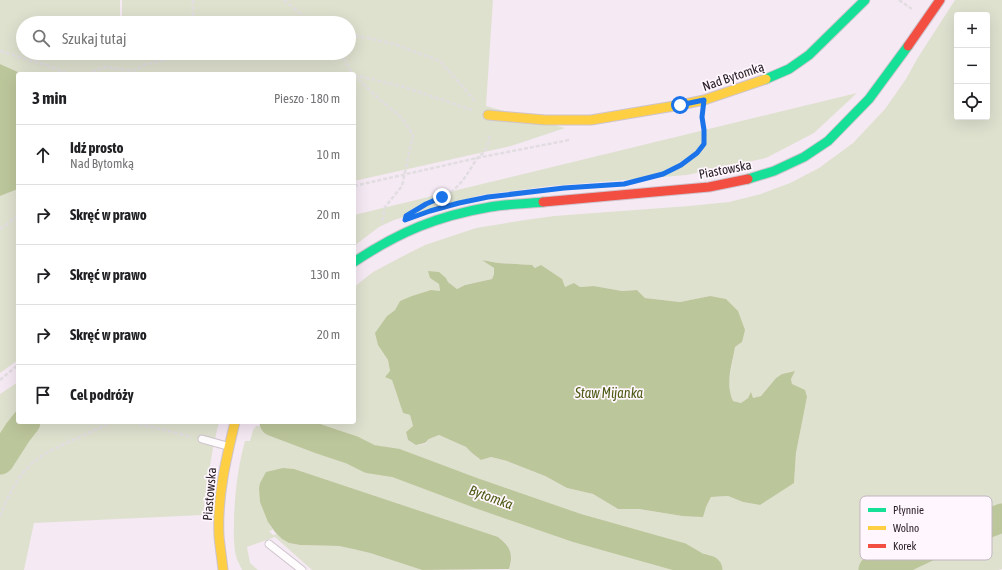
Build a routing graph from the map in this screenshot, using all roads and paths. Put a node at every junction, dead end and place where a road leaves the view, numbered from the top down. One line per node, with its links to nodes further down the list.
1 (193, 0): 7 (path)
2 (284, 0): 8 (path)
3 (865, 0): 20 (street, Nad Bytomką)
4 (899, 0): 6 (path)
5 (940, 0): 31 (street, Piastowska)
6 (918, 12)
7 (193, 16)
8 (303, 16)
9 (356, 36): 21 (path)
10 (0, 51): 11 (path)
11 (16, 56)
12 (30, 60): 15 (path)
13 (164, 60): 16 (path)
14 (344, 60): 17 (path)
15 (64, 72)
16 (91, 72)
17 (351, 72)
18 (356, 75): 21 (path)
19 (356, 77): 24 (path)
20 (704, 100): 21 (street, Nad Bytomką); 25 (path)
21 (488, 115)
22 (484, 152): 23 (path)
23 (477, 158): 24 (path); 27 (path)
24 (405, 174): 26 (path); 29 (path)
25 (663, 174)
26 (356, 186)
27 (437, 199)
28 (16, 217): 30 (path)
29 (382, 225)
30 (0, 229)
31 (356, 261)
32 (16, 367): 33 (path)
33 (0, 380)
34 (107, 424): 39 (path)
35 (141, 424): 37 (path)
36 (235, 424): 38 (street, Piastowska)
37 (202, 440): 38 (lane)
38 (229, 446): 41 (street, Piastowska)
39 (0, 516)
40 (269, 544): 42 (lane)
41 (223, 570)
42 (302, 570)

